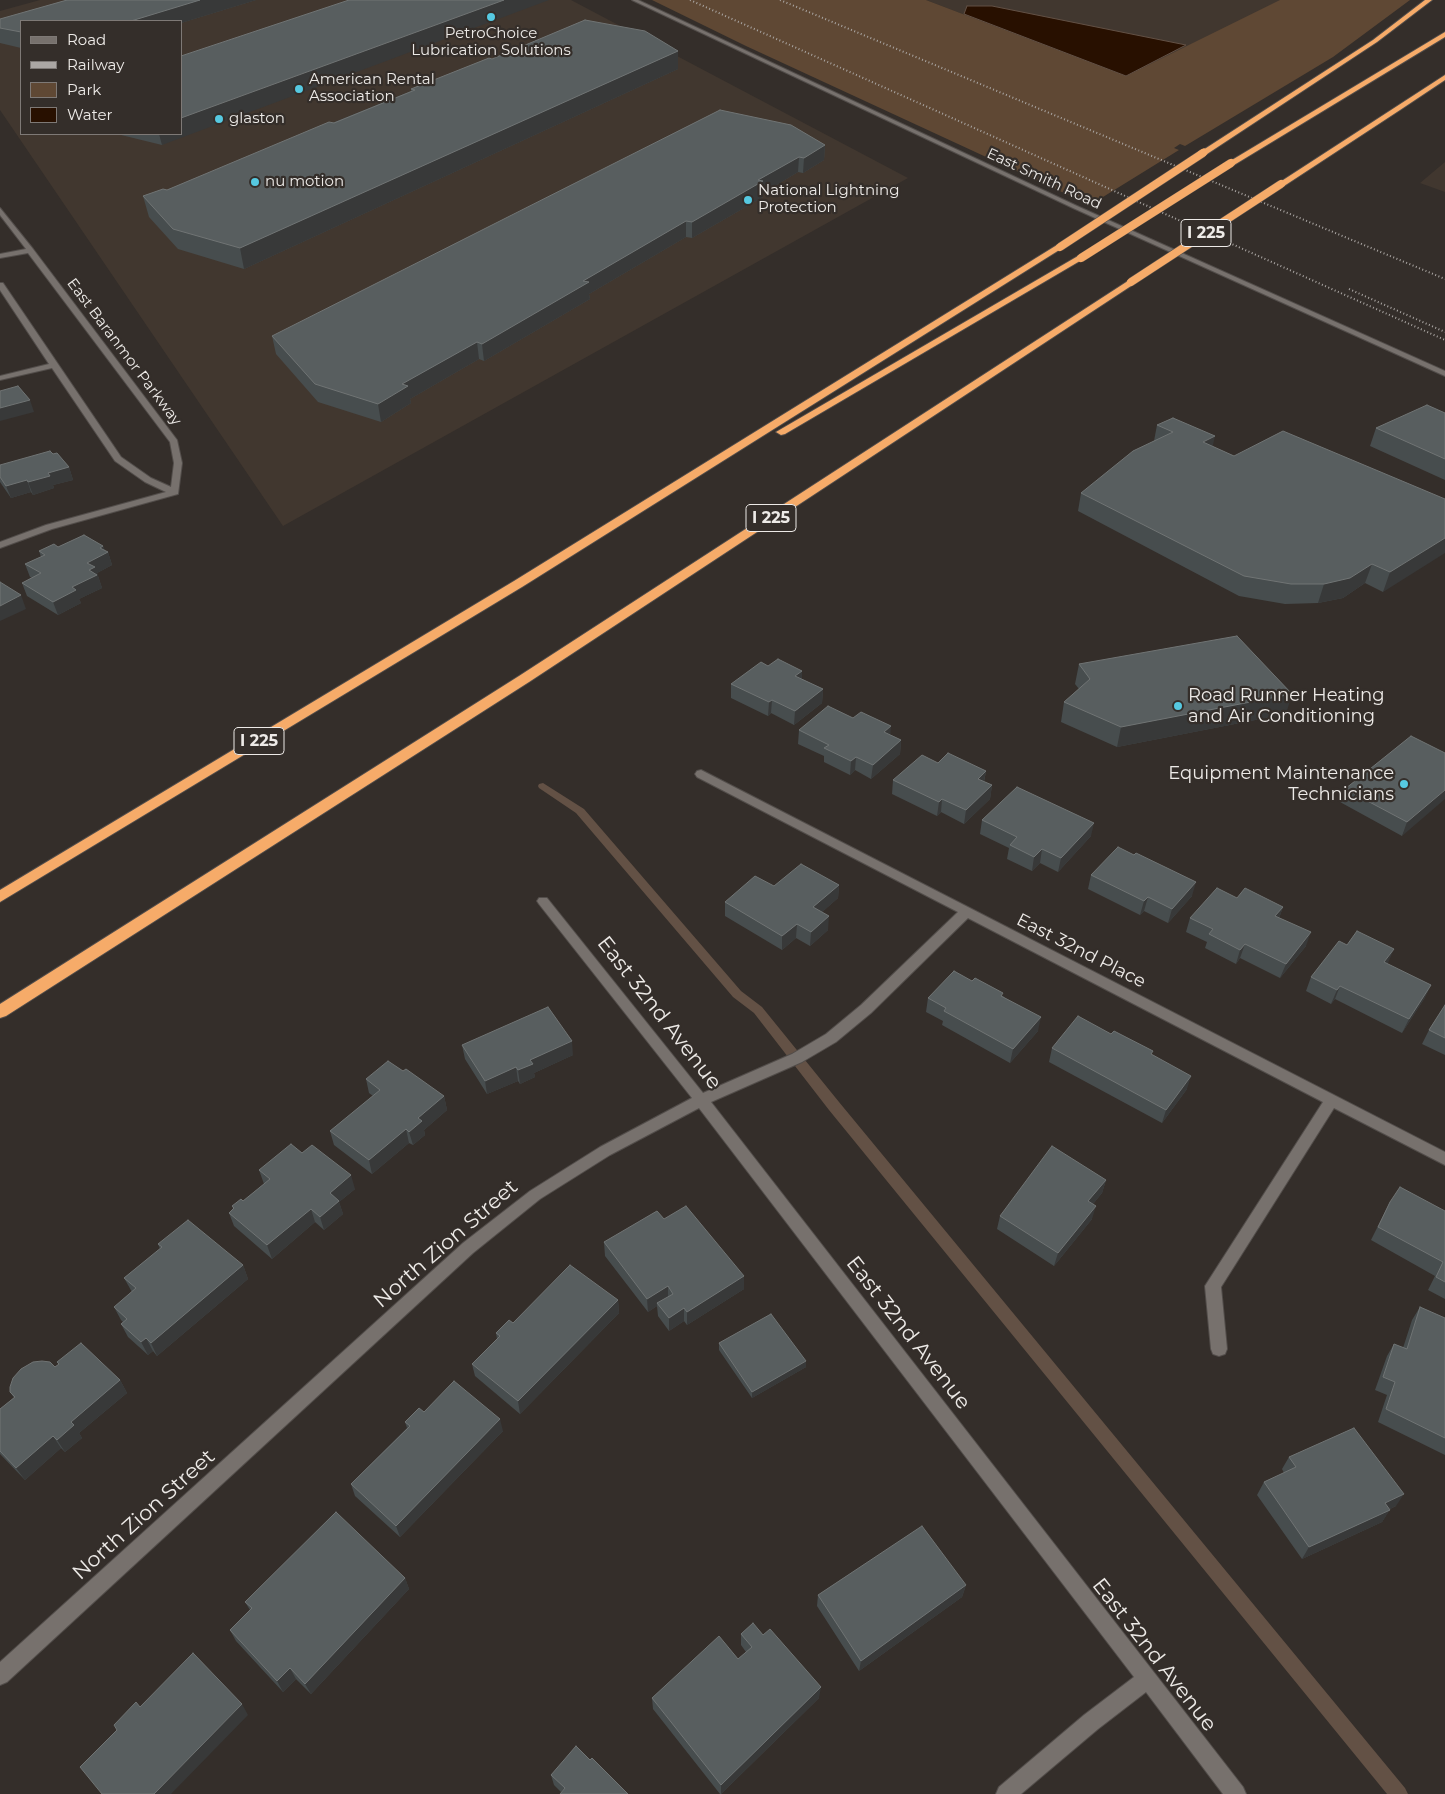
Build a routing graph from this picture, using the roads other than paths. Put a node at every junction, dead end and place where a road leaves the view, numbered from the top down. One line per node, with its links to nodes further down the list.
1 (634, 0): 12 (street, East Smith Road)
2 (1429, 0): 16 (highway, bridge)
3 (1445, 34): 16 (highway, bridge)
4 (1445, 77): 6 (highway)
5 (1445, 85): 6 (highway)
6 (1398, 110): 21 (highway, I 225, bridge)
7 (0, 210): 8 (street, East Baranmor Parkway)
8 (31, 250): 9 (street); 14 (street, East Baranmor Parkway)
9 (0, 256)
10 (0, 285): 11 (street)
11 (54, 365): 13 (street); 14 (street)
12 (1445, 374)
13 (0, 378)
14 (175, 492): 15 (street)
15 (0, 545)
16 (518, 584): 18 (highway, I 225)
17 (701, 774): 20 (street, East 32nd Place)
18 (0, 897)
19 (543, 901): 22 (street, East 32nd Avenue)
20 (966, 912): 22 (street, North Zion Street); 23 (street, East 32nd Place)
21 (0, 1012)
22 (701, 1100): 26 (street, North Zion Street); 27 (street, East 32nd Avenue)
23 (1331, 1101): 24 (street, East 32nd Place); 25 (street)
24 (1445, 1160)
25 (1219, 1349)
26 (0, 1675)
27 (1146, 1680): 28 (street); 29 (street, East 32nd Avenue)
28 (1006, 1794)
29 (1236, 1794)

